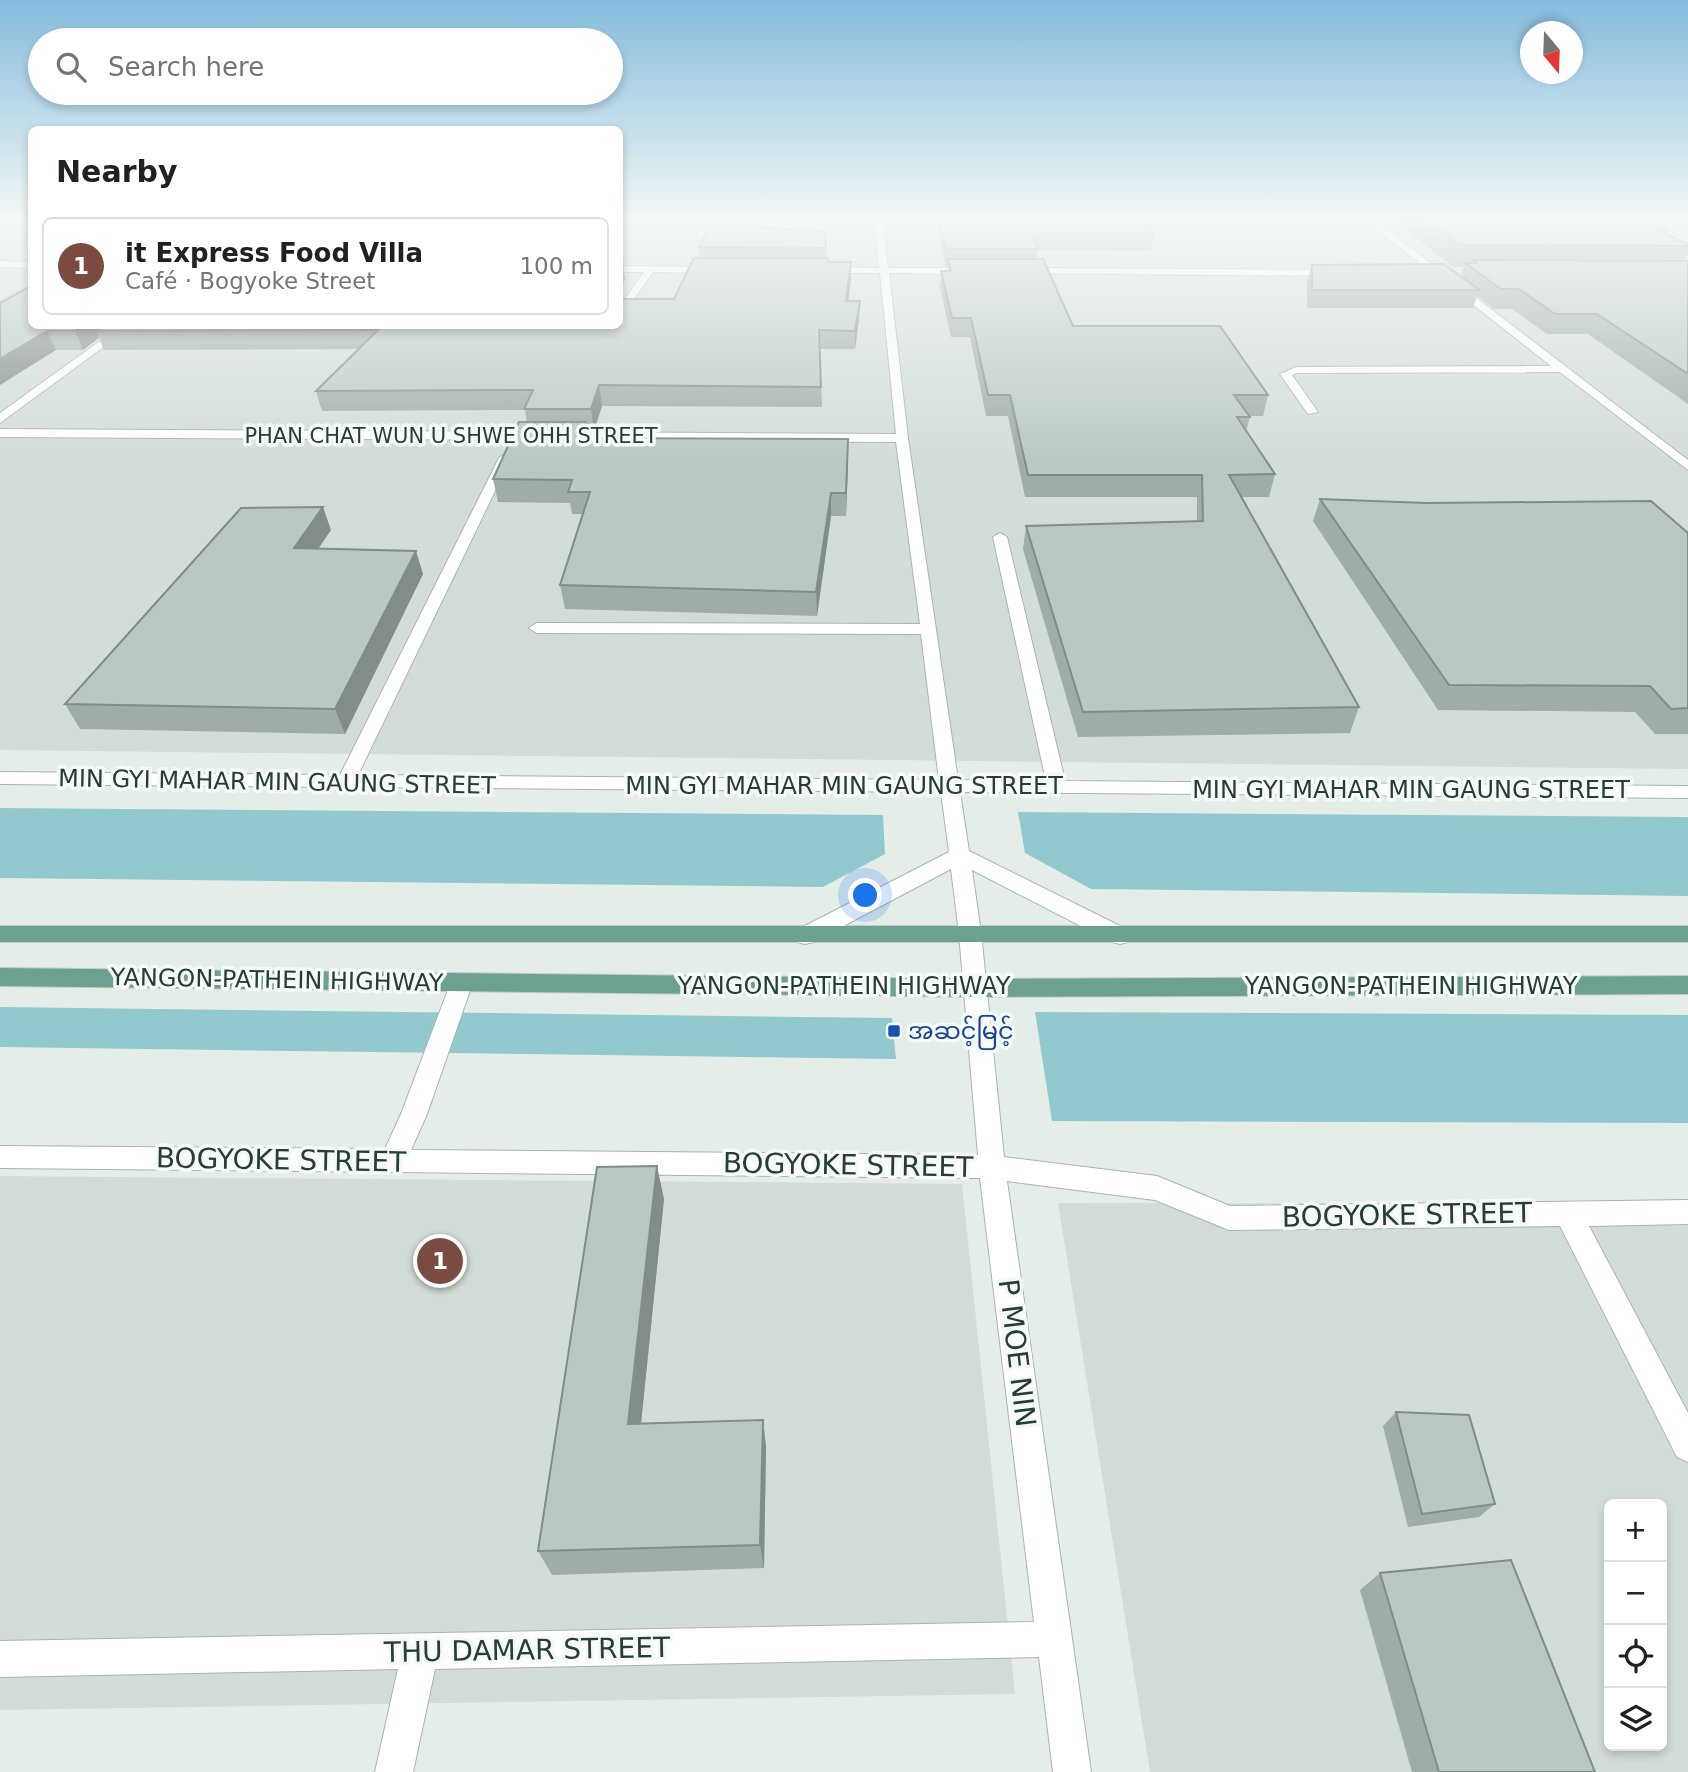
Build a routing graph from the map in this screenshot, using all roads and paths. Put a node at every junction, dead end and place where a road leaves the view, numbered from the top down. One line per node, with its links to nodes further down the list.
1 (886, 299): 9 (street, P MOE NIN)
2 (1469, 299): 4 (street)
3 (123, 329): 6 (street)
4 (1561, 369): 5 (street); 10 (street)
5 (1312, 412)
6 (0, 419)
7 (0, 433): 8 (street, PHAN CHAT WUN U SHWE OHH STREET)
8 (515, 436): 9 (street, PHAN CHAT WUN U SHWE OHH STREET); 15 (street)
9 (902, 438): 13 (street, P MOE NIN)
10 (1688, 466)
11 (1000, 537): 17 (street)
12 (537, 628): 13 (street)
13 (930, 629): 16 (street, P MOE NIN)
14 (0, 778): 15 (street, MIN GYI MAHAR MIN GAUNG STREET)
15 (345, 783): 16 (street, MIN GYI MAHAR MIN GAUNG STREET)
16 (951, 788): 17 (street, MIN GYI MAHAR MIN GAUNG STREET); 19 (street, P MOE NIN)
17 (1057, 788): 18 (street, MIN GYI MAHAR MIN GAUNG STREET)
18 (1688, 792)
19 (960, 855): 20 (street, P MOE NIN); 23 (street); 24 (street)
20 (970, 933): 23 (main road, YANGON-PATHEIN HIGHWAY); 24 (main road, YANGON-PATHEIN HIGHWAY); 28 (street, P MOE NIN)
21 (0, 934): 23 (main road, YANGON-PATHEIN HIGHWAY)
22 (1688, 934): 24 (main road, YANGON-PATHEIN HIGHWAY)
23 (805, 936)
24 (1120, 936)
25 (0, 976): 27 (main road, YANGON-PATHEIN HIGHWAY)
26 (1688, 985): 28 (main road, YANGON-PATHEIN HIGHWAY)
27 (460, 987): 28 (main road, YANGON-PATHEIN HIGHWAY); 30 (street)
28 (975, 988): 31 (street, P MOE NIN)
29 (0, 1157): 30 (street, BOGYOKE STREET)
30 (393, 1161): 31 (street, BOGYOKE STREET)
31 (992, 1167): 33 (street, BOGYOKE STREET); 35 (street, P MOE NIN)
32 (1688, 1212): 33 (street, BOGYOKE STREET)
33 (1568, 1213): 34 (street)
34 (1688, 1446)
35 (1054, 1639): 36 (street, THU DAMAR STREET); 39 (street, P MOE NIN)
36 (420, 1652): 37 (street, THU DAMAR STREET); 38 (street)
37 (0, 1659)
38 (394, 1772)
39 (1072, 1772)

